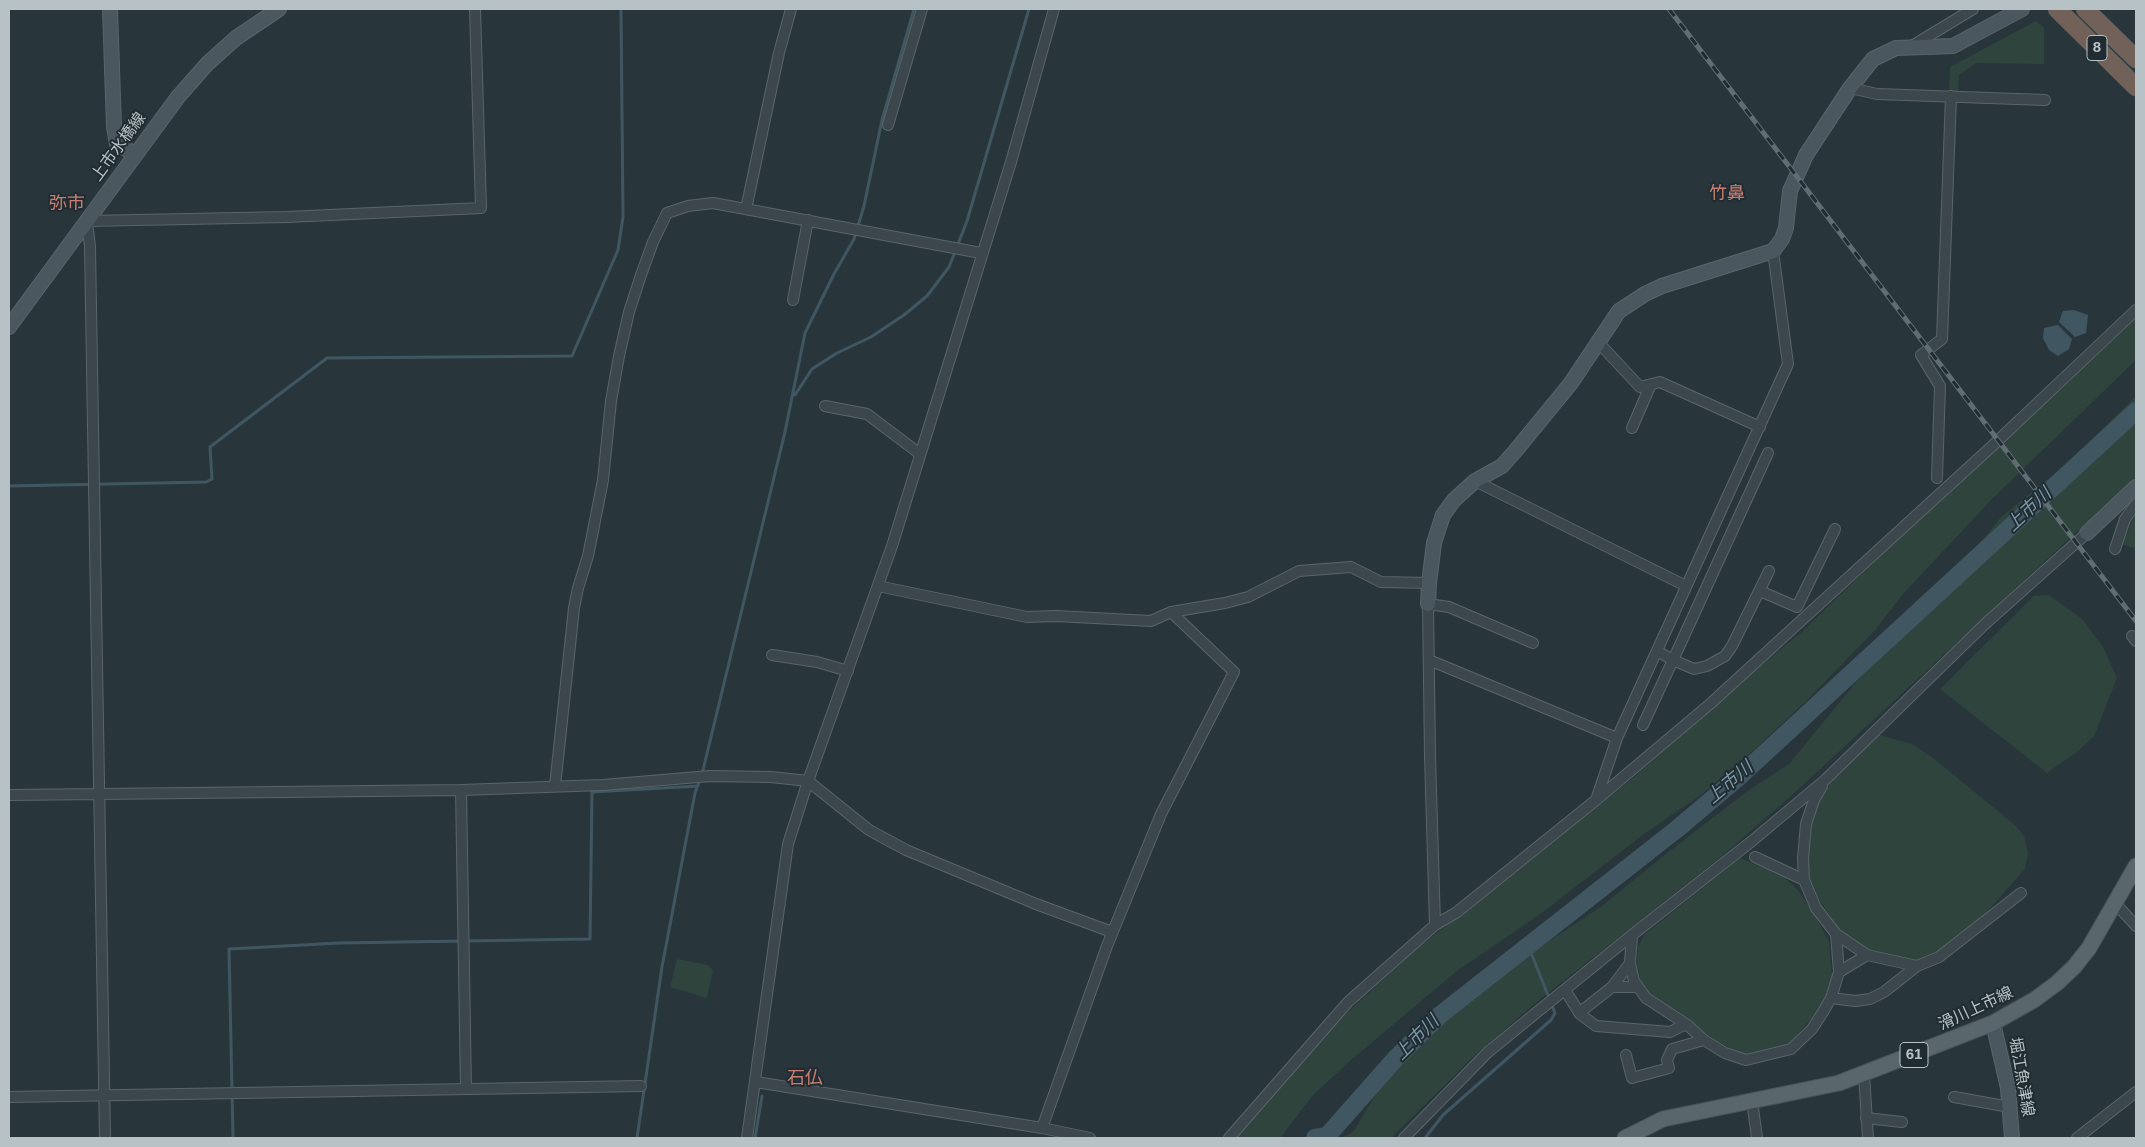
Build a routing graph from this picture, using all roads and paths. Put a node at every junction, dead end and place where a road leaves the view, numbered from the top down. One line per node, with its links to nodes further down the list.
1 (110, 9): 18 (street)
2 (279, 9): 18 (street, 上市水橋線)
3 (475, 9): 21 (street)
4 (790, 9): 19 (street)
5 (922, 9): 17 (street)
6 (1054, 9): 23 (street)
7 (2022, 9): 11 (street)
8 (2057, 9): 13 (highway, 8)
9 (2085, 9): 12 (highway, 8)
10 (1966, 10): 11 (street)
11 (1912, 46): 14 (street)
12 (2136, 59)
13 (2136, 87)
14 (1850, 88): 15 (street); 22 (street)
15 (1951, 96): 16 (street); 34 (street)
16 (2044, 100)
17 (888, 125)
18 (135, 154): 21 (street, 上市水橋線)
19 (746, 209): 20 (street); 58 (street)
20 (808, 220): 23 (street); 24 (street)
21 (88, 221): 26 (street, 上市水橋線); 60 (street)
22 (1773, 251): 27 (street); 30 (street)
23 (981, 253): 33 (street)
24 (793, 300)
25 (2136, 310): 62 (street)
26 (9, 327)
27 (1598, 342): 28 (street); 35 (street)
28 (1651, 384): 30 (street); 31 (street)
29 (825, 406): 33 (street)
30 (1760, 427): 44 (street)
31 (1632, 428)
32 (1768, 453): 52 (street)
33 (920, 454): 43 (street)
34 (1937, 478)
35 (1475, 481): 42 (street); 44 (street)
36 (2136, 487): 39 (street)
37 (2136, 504): 40 (street)
38 (1835, 529): 45 (street)
39 (2087, 533): 56 (street)
40 (2115, 549)
41 (1769, 572): 45 (street)
42 (1429, 583): 46 (street); 47 (street)
43 (878, 586): 47 (street); 53 (street)
44 (1686, 586): 49 (street)
45 (1760, 591): 52 (street)
46 (1428, 604): 48 (street); 51 (street)
47 (1171, 612): 70 (street)
48 (1533, 643)
49 (1656, 651): 52 (street); 55 (street)
50 (772, 655): 53 (street)
51 (1429, 660): 55 (street); 68 (street)
52 (1673, 660): 54 (street)
53 (848, 672): 57 (street)
54 (1643, 725)
55 (1616, 738): 62 (street)
56 (1825, 780): 65 (street); 72 (street)
57 (808, 781): 58 (street); 70 (street); 87 (street)
58 (555, 786): 59 (street)
59 (461, 790): 60 (street); 89 (street)
60 (100, 794): 61 (street); 91 (street)
61 (9, 795)
62 (1596, 800): 68 (street)
63 (1755, 857): 65 (street)
64 (2136, 866): 67 (main road, 滑川上市線 / 61)
65 (1804, 880): 71 (street)
66 (2021, 893): 75 (street)
67 (2116, 904): 69 (street); 82 (main road, 滑川上市線 / 61)
68 (1435, 926): 102 (street)
69 (2136, 926)
70 (1112, 932): 98 (street)
71 (1836, 934): 73 (street); 76 (street)
72 (1632, 935): 74 (street); 79 (street)
73 (1867, 955): 75 (street); 76 (street)
74 (1630, 963): 77 (street); 78 (street)
75 (1917, 966): 80 (street)
76 (1839, 972): 80 (street)
77 (1612, 987): 78 (street); 81 (street)
78 (1638, 987): 83 (street)
79 (1565, 990): 81 (street); 103 (street)
80 (1831, 998): 84 (street)
81 (1579, 1013): 83 (street)
82 (1993, 1023): 86 (main road, 滑川上市線 / 61); 95 (street, 堀江魚津線)
83 (1686, 1024): 84 (street)
84 (1704, 1040): 85 (street)
85 (1626, 1055)
86 (1864, 1074): 94 (main road, 滑川上市線 / 61); 96 (street)
87 (756, 1082): 98 (street); 100 (street)
88 (641, 1086): 89 (street)
89 (466, 1089): 91 (street)
90 (2136, 1092): 108 (street)
91 (104, 1096): 92 (street); 99 (street)
92 (9, 1097)
93 (1954, 1098): 95 (street)
94 (1752, 1100): 104 (main road, 滑川上市線 / 61); 105 (street)
95 (2010, 1107): 107 (street, 堀江魚津線)
96 (1866, 1118): 97 (street); 106 (street)
97 (1902, 1122)
98 (1042, 1128): 101 (street)
99 (105, 1138)
100 (747, 1138)
101 (1090, 1138)
102 (1229, 1138)
103 (1404, 1138)
104 (1625, 1138)
105 (1757, 1138)
106 (1868, 1138)
107 (2012, 1138)
108 (2077, 1138)

